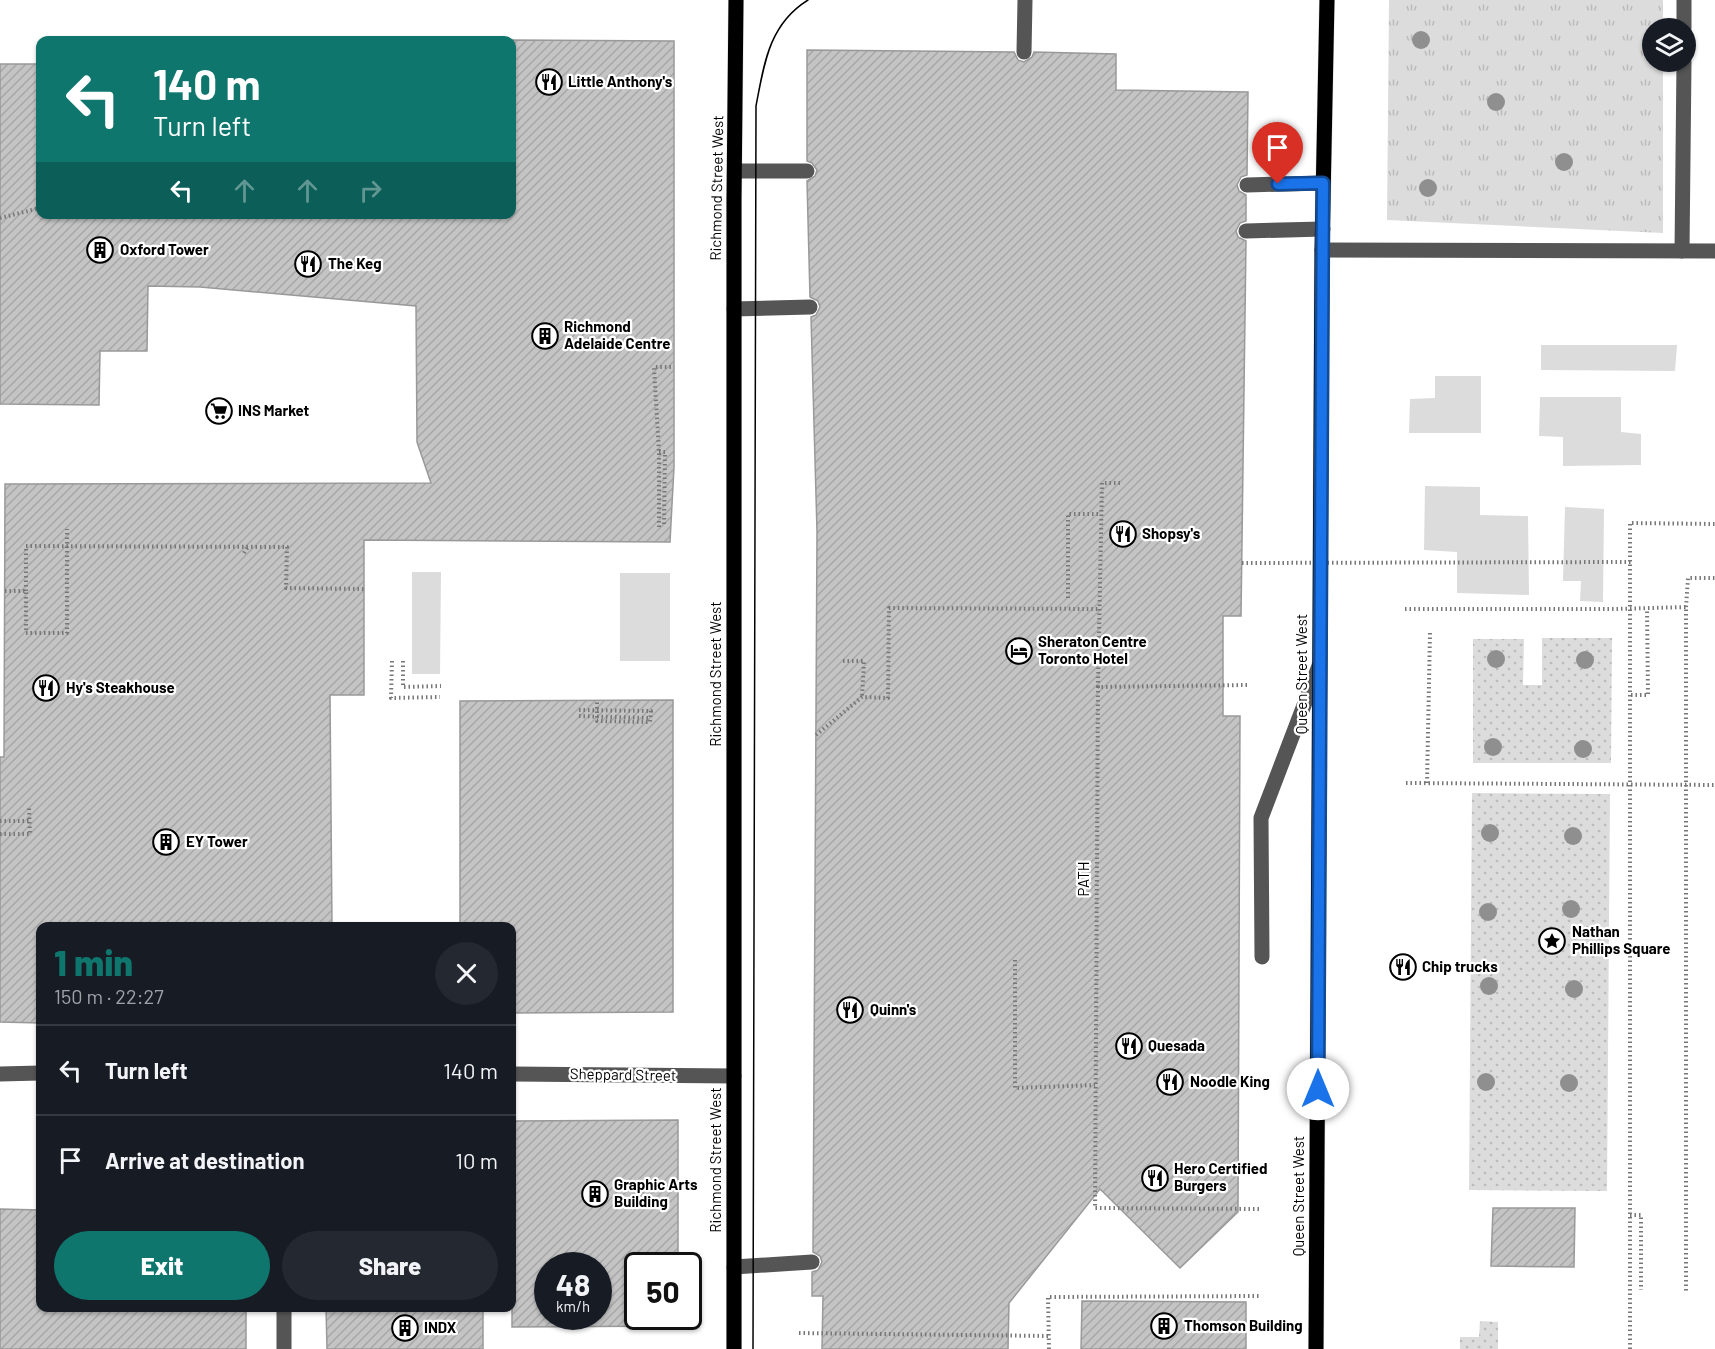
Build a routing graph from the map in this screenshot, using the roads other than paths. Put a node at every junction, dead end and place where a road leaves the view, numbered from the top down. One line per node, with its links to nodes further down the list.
1 (736, 0): 8 (main road, Richmond Street West)
2 (1025, 0): 6 (street)
3 (1327, 0): 10 (main road, Queen Street West)
4 (1684, 0): 5 (street)
5 (1684, 18)
6 (1024, 52)
7 (1684, 72): 15 (street)
8 (735, 171): 9 (street); 18 (main road, Richmond Street West)
9 (807, 171)
10 (1323, 183): 11 (street); 12 (main road, Queen Street West)
11 (1246, 185)
12 (1323, 229): 13 (street); 14 (main road, Queen Street West)
13 (1246, 231)
14 (1322, 250): 15 (street); 19 (main road, Queen Street West)
15 (1682, 251): 16 (street)
16 (1715, 251)
17 (810, 307): 18 (street)
18 (734, 309): 24 (main road, Richmond Street West)
19 (1320, 663): 20 (street); 30 (main road, Queen Street West)
20 (1262, 957)
21 (36, 1073): 22 (street)
22 (0, 1074)
23 (516, 1074): 24 (street, Sheppard Street)
24 (734, 1076): 26 (main road, Richmond Street West)
25 (812, 1262): 26 (street)
26 (734, 1267): 29 (main road, Richmond Street West)
27 (284, 1312): 28 (street)
28 (284, 1349)
29 (734, 1349)
30 (1316, 1349)

